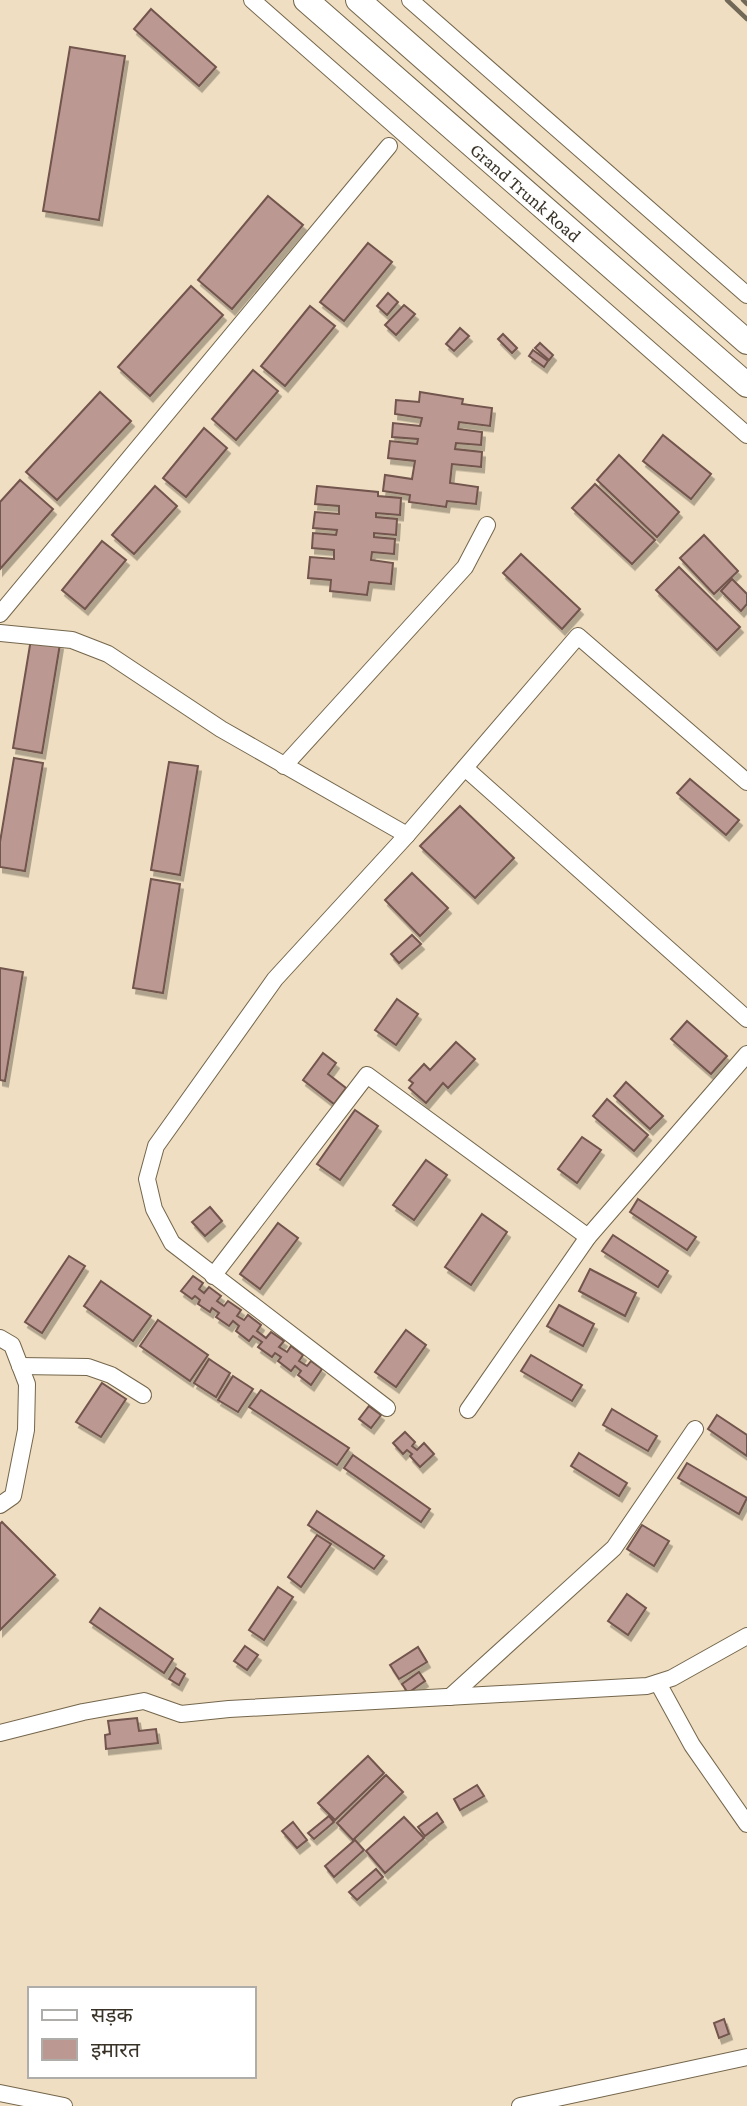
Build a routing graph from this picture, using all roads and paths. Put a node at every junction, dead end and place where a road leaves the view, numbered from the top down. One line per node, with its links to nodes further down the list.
1 (252, 0): 9 (street)
2 (306, 0): 8 (highway, Grand Trunk Road)
3 (358, 0): 7 (highway, Grand Trunk Road)
4 (410, 0): 6 (street)
5 (389, 146): 11 (street)
6 (747, 295)
7 (747, 342)
8 (747, 385)
9 (747, 435)
10 (488, 526): 13 (street)
11 (0, 614)
12 (0, 633): 13 (street)
13 (284, 766): 16 (street)
14 (465, 768): 15 (street); 16 (street); 17 (street)
15 (747, 782)
16 (407, 835): 20 (street)
17 (747, 1020)
18 (747, 1054): 19 (street)
19 (588, 1237): 20 (street); 25 (street)
20 (213, 1276): 24 (street)
21 (0, 1338): 22 (street)
22 (20, 1366): 23 (street); 27 (street)
23 (144, 1395)
24 (387, 1408)
25 (468, 1410)
26 (695, 1429): 30 (street)
27 (0, 1505)
28 (747, 1636): 29 (street)
29 (658, 1683): 30 (street); 32 (street)
30 (450, 1697): 31 (street)
31 (0, 1733)
32 (747, 1824)
33 (747, 2058): 36 (street)
34 (0, 2093): 35 (street)
35 (64, 2106)
36 (520, 2106)

